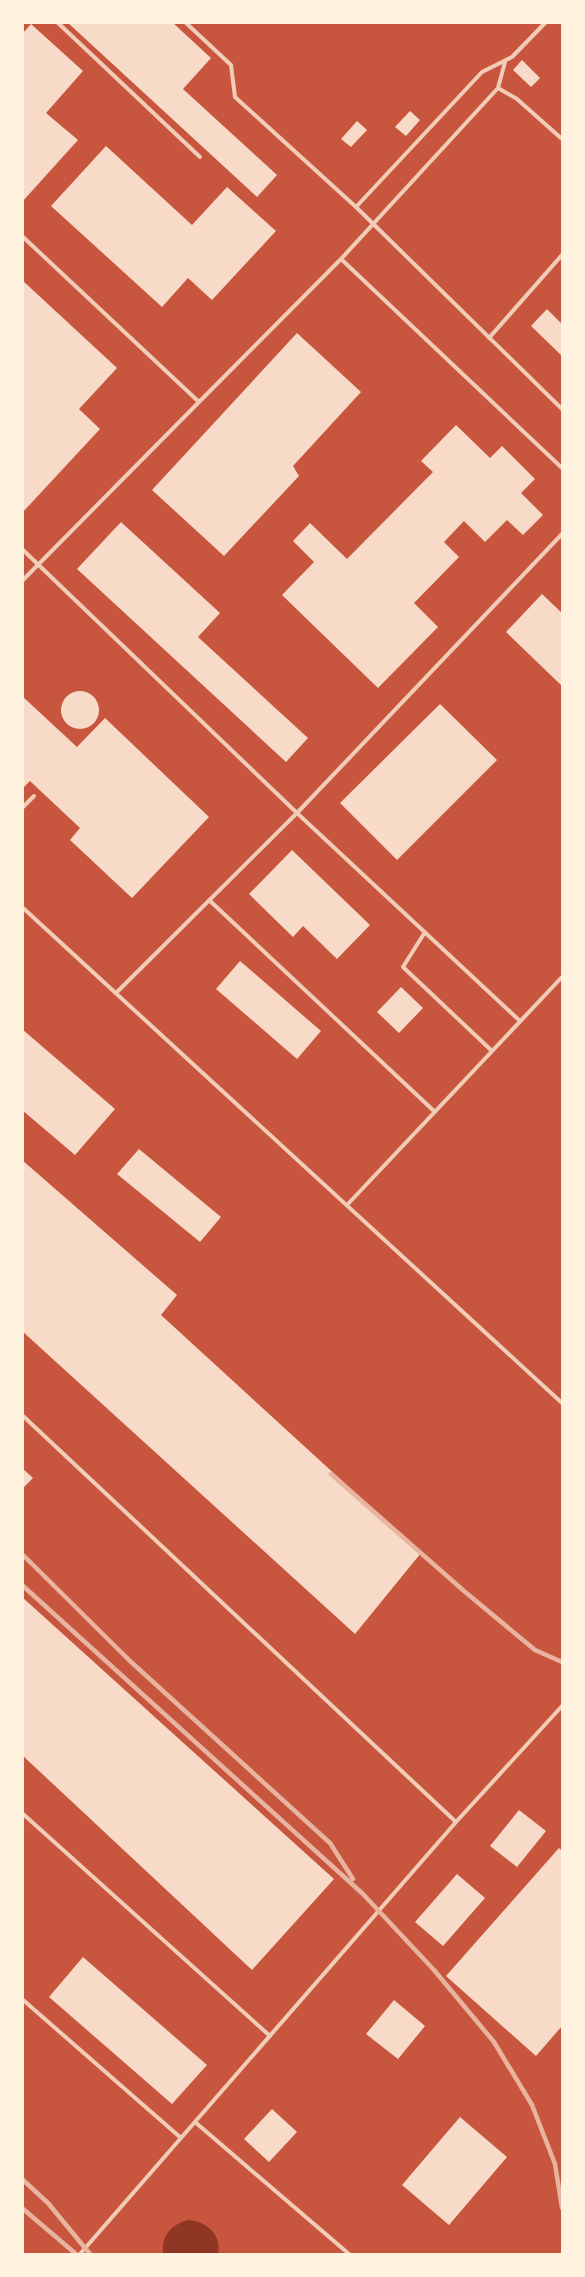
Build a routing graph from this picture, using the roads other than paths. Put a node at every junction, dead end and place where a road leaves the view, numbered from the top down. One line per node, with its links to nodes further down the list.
1 (57, 22): 7 (lane)
2 (185, 22): 8 (lane)
3 (546, 22): 4 (lane)
4 (505, 62): 5 (lane); 8 (lane)
5 (498, 88): 6 (lane); 9 (lane)
6 (562, 139)
7 (200, 157)
8 (356, 207): 9 (lane)
9 (373, 225): 12 (lane); 13 (lane)
10 (22, 236): 14 (lane)
11 (562, 255): 13 (lane)
12 (341, 259): 14 (lane); 16 (lane)
13 (489, 338): 15 (lane)
14 (199, 402): 19 (lane)
15 (562, 409)
16 (562, 468)
17 (562, 534): 23 (lane)
18 (22, 549): 19 (lane)
19 (39, 565): 20 (lane); 23 (lane)
20 (22, 581)
21 (34, 796): 22 (lane)
22 (22, 808)
23 (297, 813): 24 (lane); 26 (lane)
24 (209, 900): 28 (lane); 31 (lane)
25 (22, 907): 28 (lane)
26 (425, 932): 29 (lane); 30 (lane)
27 (562, 977): 29 (lane)
28 (116, 993): 32 (lane)
29 (520, 1021): 30 (lane)
30 (492, 1052): 31 (lane)
31 (435, 1112): 32 (lane)
32 (347, 1205): 33 (lane)
33 (562, 1402)
34 (22, 1416): 37 (lane)
35 (562, 1706): 37 (lane)
36 (22, 1813): 39 (lane)
37 (456, 1822): 39 (lane)
38 (22, 1999): 41 (lane)
39 (270, 2036): 40 (lane)
40 (195, 2122): 41 (lane); 43 (lane)
41 (182, 2138): 42 (lane)
42 (80, 2254)
43 (347, 2254)

